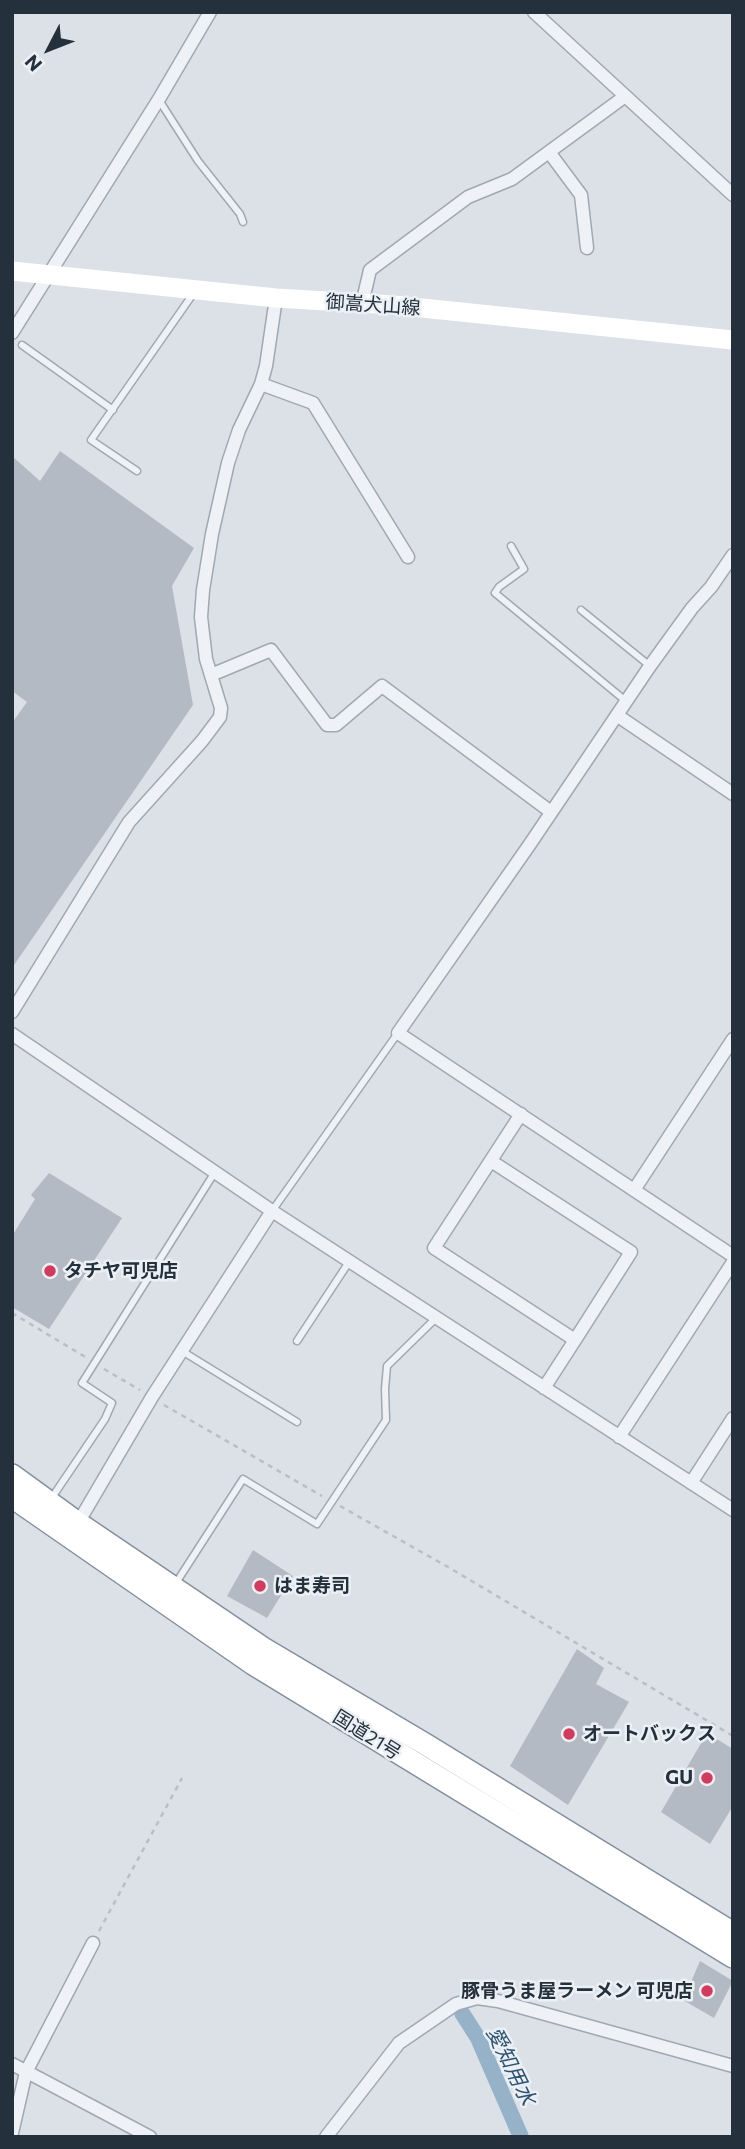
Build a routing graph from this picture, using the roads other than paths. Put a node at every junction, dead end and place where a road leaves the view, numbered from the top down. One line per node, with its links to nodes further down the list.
1 (210, 12): 4 (street)
2 (534, 12): 3 (street)
3 (624, 97): 5 (street); 6 (street)
4 (159, 99): 7 (lane); 10 (street)
5 (549, 152): 8 (street); 13 (street)
6 (733, 195)
7 (243, 222)
8 (587, 248)
9 (12, 271): 10 (main road, 御嵩犬山線)
10 (50, 274): 11 (main road, 御嵩犬山線); 14 (street)
11 (196, 289): 12 (main road, 御嵩犬山線); 18 (lane)
12 (276, 298): 13 (main road, 御嵩犬山線); 17 (street)
13 (362, 304): 15 (main road, 御嵩犬山線)
14 (12, 333)
15 (733, 340)
16 (22, 345): 18 (lane)
17 (261, 384): 22 (street); 25 (street)
18 (113, 410): 19 (lane)
19 (137, 471)
20 (511, 546): 26 (lane)
21 (733, 555): 24 (street)
22 (408, 557)
23 (580, 610): 24 (lane)
24 (650, 666): 26 (street)
25 (211, 675): 29 (street); 30 (street)
26 (627, 702): 27 (street)
27 (618, 716): 28 (street); 29 (street)
28 (733, 794)
29 (551, 813): 31 (street)
30 (12, 1012)
31 (398, 1033): 34 (street); 38 (lane)
32 (12, 1034): 36 (street)
33 (733, 1039): 37 (street)
34 (521, 1114): 35 (street); 37 (street)
35 (491, 1161): 43 (street); 43 (street)
36 (215, 1172): 38 (street); 53 (lane)
37 (634, 1190): 39 (street)
38 (272, 1211): 40 (street); 45 (street)
39 (733, 1256)
40 (350, 1260): 42 (street); 44 (lane)
41 (733, 1262): 49 (street)
42 (436, 1318): 46 (street); 56 (lane)
43 (575, 1340): 46 (street)
44 (297, 1341)
45 (182, 1351): 48 (lane); 55 (street)
46 (544, 1388): 49 (street)
47 (733, 1418): 51 (street)
48 (297, 1422)
49 (619, 1437): 51 (street)
50 (12, 1475): 53 (highway, 国道21号)
51 (691, 1483): 54 (street)
52 (12, 1497): 59 (highway, 国道21号)
53 (49, 1503): 55 (highway, 国道21号)
54 (733, 1510)
55 (78, 1523): 56 (highway, 国道21号)
56 (173, 1588): 57 (highway, 国道21号)
57 (733, 1933)
58 (93, 1943): 62 (street)
59 (733, 1957)
60 (12, 2064): 62 (street)
61 (733, 2066): 65 (street)
62 (26, 2072): 63 (street); 64 (street)
63 (12, 2133)
64 (150, 2137)
65 (326, 2137)

